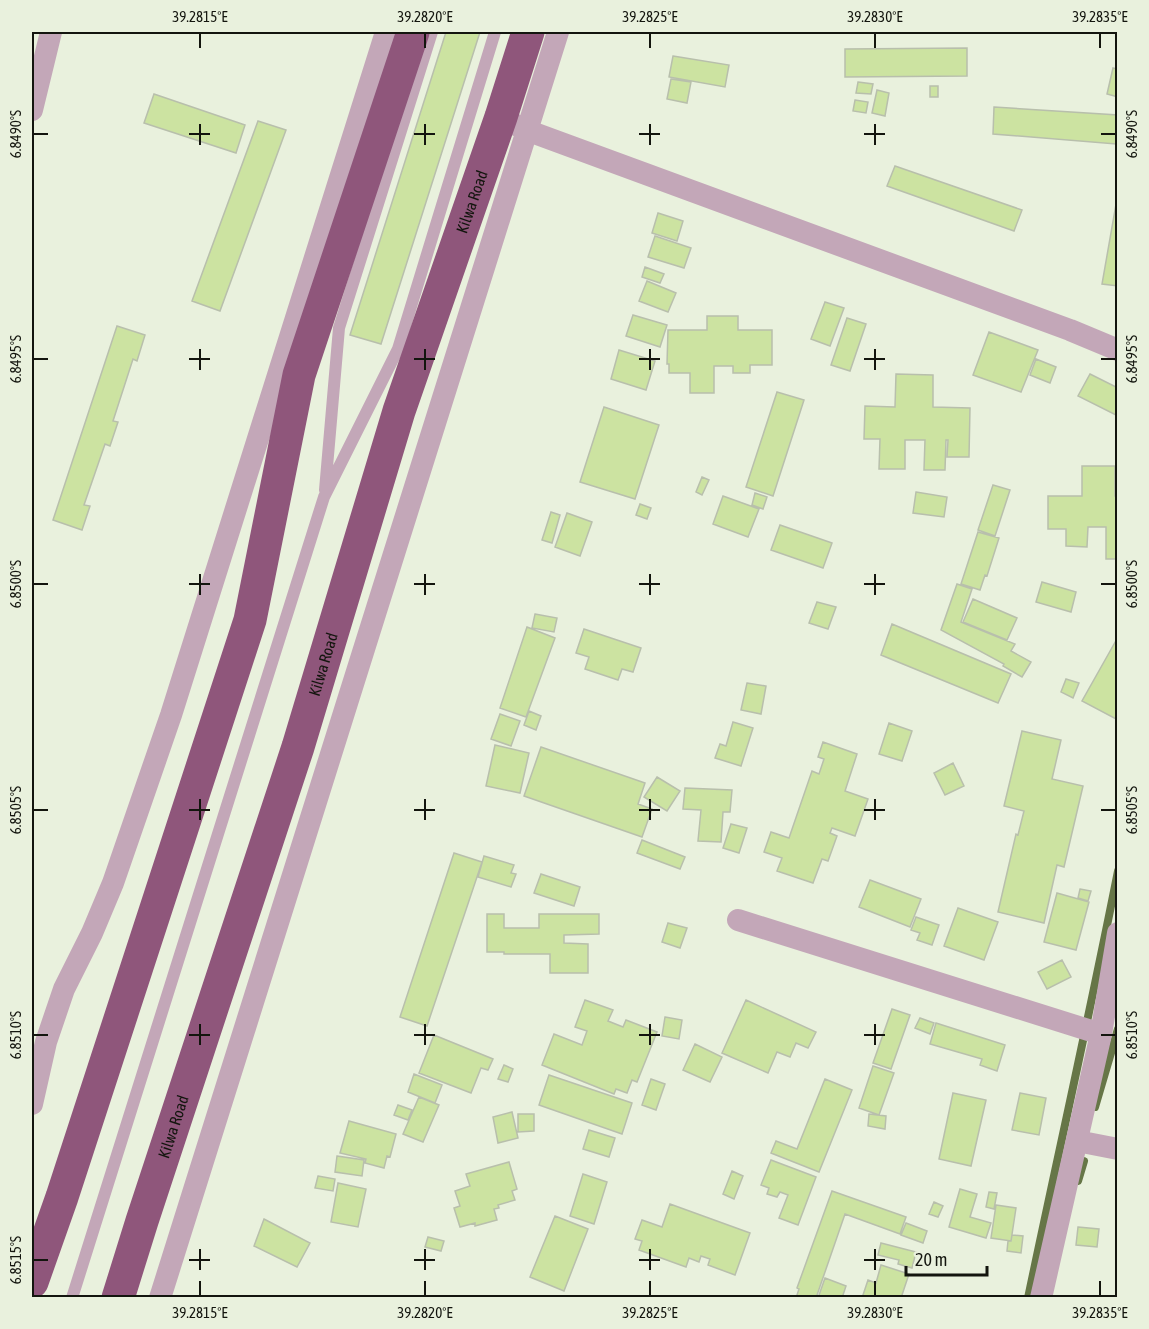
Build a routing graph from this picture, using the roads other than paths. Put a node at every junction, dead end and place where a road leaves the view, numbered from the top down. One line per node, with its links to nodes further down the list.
1 (51, 32): 7 (street)
2 (387, 32): 14 (street)
3 (495, 32): 10 (lane)
4 (528, 32): 8 (highway, Kilwa Road)
5 (558, 32): 8 (street)
6 (424, 33): 10 (lane); 17 (highway)
7 (32, 110)
8 (514, 123): 9 (street); 19 (highway, Kilwa Road); 20 (street)
9 (1118, 350)
10 (324, 497): 18 (lane)
11 (738, 920): 13 (street)
12 (1118, 933): 13 (street)
13 (1101, 1034): 15 (street)
14 (32, 1104)
15 (1077, 1141): 16 (street); 21 (street)
16 (1118, 1149)
17 (32, 1282)
18 (72, 1298)
19 (117, 1298)
20 (160, 1298)
21 (1041, 1298)

